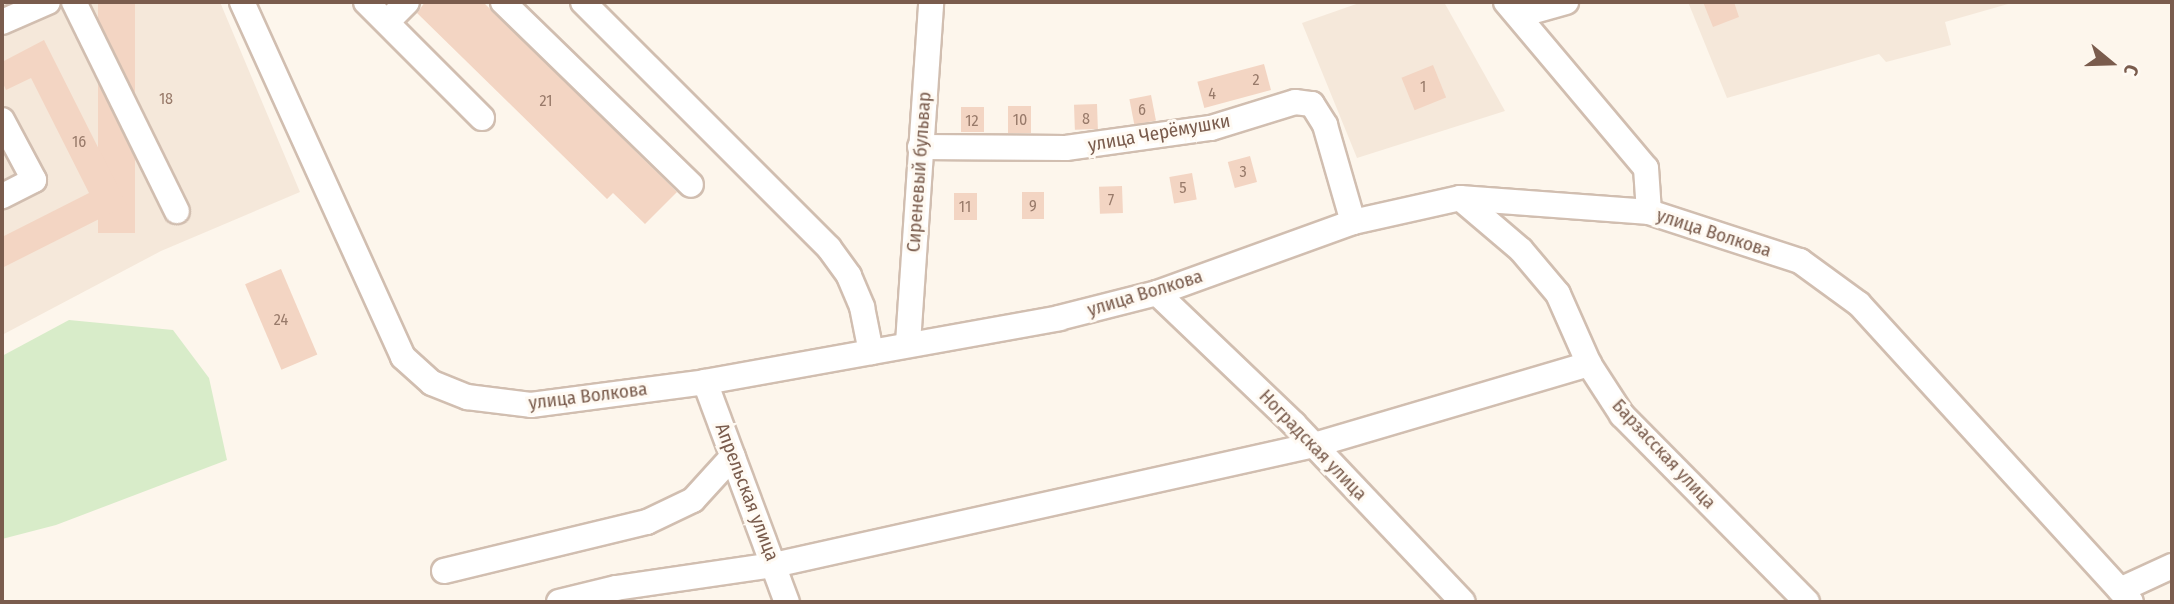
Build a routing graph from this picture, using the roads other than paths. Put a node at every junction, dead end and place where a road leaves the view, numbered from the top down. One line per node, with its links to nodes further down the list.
1 (48, 2): 11 (street)
2 (74, 2): 19 (street)
3 (242, 2): 26 (street, улица Волкова)
4 (366, 2): 12 (street)
5 (407, 2): 12 (street)
6 (503, 2): 16 (street)
7 (583, 2): 24 (street)
8 (931, 2): 15 (street, Сиреневый бульвар)
9 (1566, 2): 10 (street)
10 (1513, 8): 20 (street)
11 (2, 22)
12 (387, 22): 13 (street)
13 (482, 118)
14 (2, 120): 17 (street)
15 (919, 147): 21 (street, улица Черёмушки); 23 (street, Сиреневый бульвар)
16 (691, 186)
17 (2, 196)
18 (1460, 198): 20 (street, улица Волкова); 21 (street, улица Волкова); 25 (street, Барзасская улица)
19 (177, 211)
20 (1650, 212): 32 (street, улица Волкова)
21 (1353, 222): 22 (street, улица Волкова)
22 (1157, 293): 23 (street, улица Волкова); 27 (street, Ноградская улица)
23 (908, 343): 24 (street, улица Волкова)
24 (871, 352): 26 (street, улица Волкова)
25 (1589, 364): 27 (street); 36 (street, Барзасская улица)
26 (705, 382): 28 (street, Апрельская улица)
27 (1314, 444): 29 (street); 35 (street, Ноградская улица)
28 (733, 456): 29 (street, Апрельская улица); 31 (street)
29 (775, 565): 33 (street); 34 (street, Апрельская улица)
30 (2172, 566): 32 (street)
31 (444, 571)
32 (2126, 596)
33 (559, 602)
34 (787, 602)
35 (1463, 602)
36 (1807, 602)

